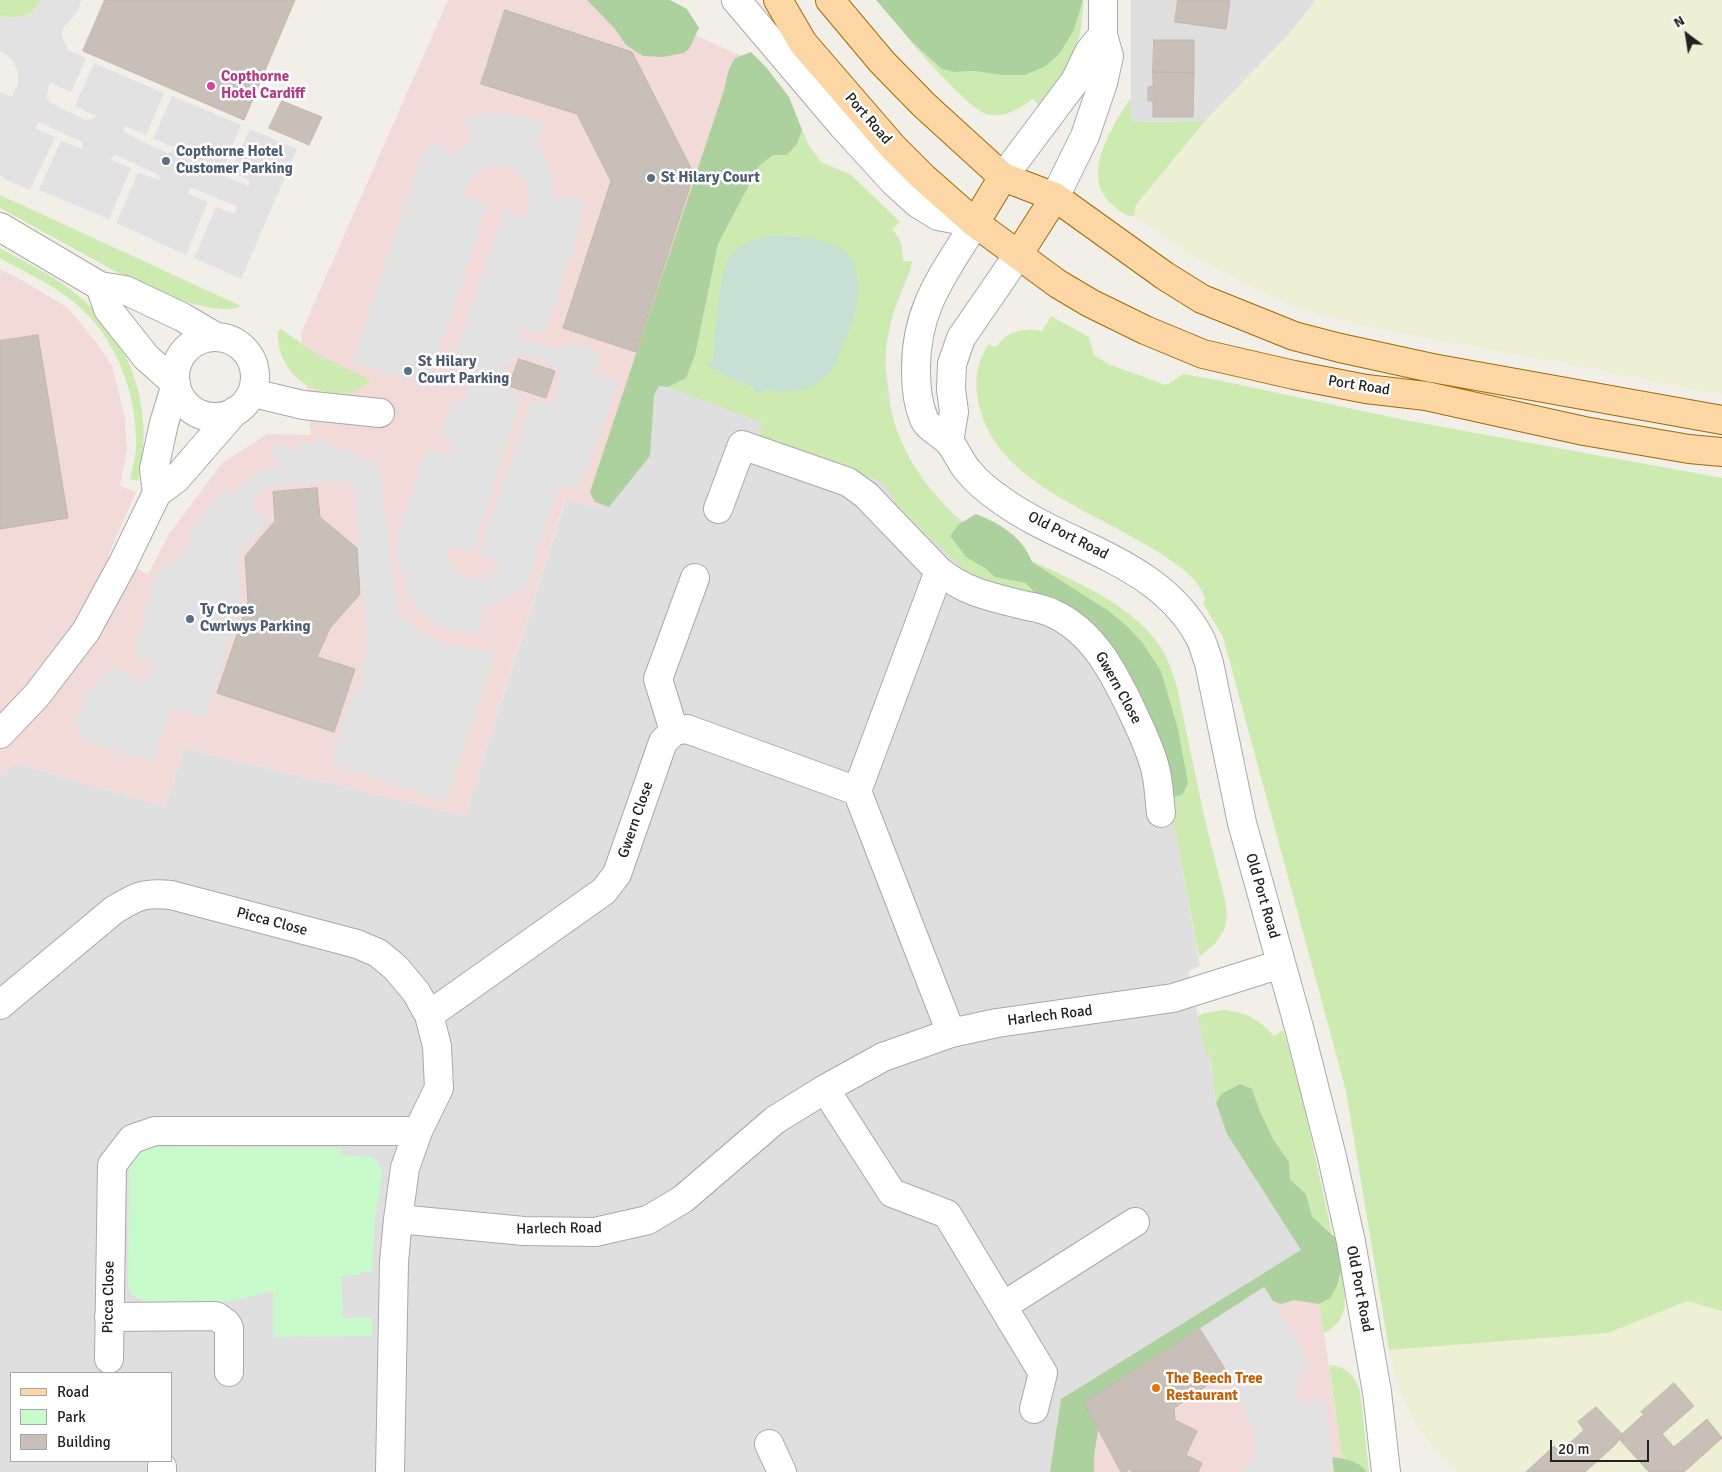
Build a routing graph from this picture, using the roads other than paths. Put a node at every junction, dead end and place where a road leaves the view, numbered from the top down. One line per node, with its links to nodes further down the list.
1 (736, 0): 8 (street)
2 (778, 0): 8 (main road, Port Road)
3 (830, 0): 6 (main road, Port Road)
4 (1103, 0): 5 (street)
5 (1103, 35): 6 (street); 7 (street)
6 (1003, 177): 7 (main road, Port Road); 8 (main road)
7 (1055, 197): 10 (main road); 16 (main road, Port Road)
8 (975, 223): 10 (main road, Port Road); 17 (street, Old Port Road)
9 (0, 227): 11 (street)
10 (1018, 255): 17 (street); 18 (main road, Port Road)
11 (100, 286): 12 (street); 13 (street)
12 (216, 337): 13 (street); 14 (street)
13 (176, 384): 14 (street); 19 (street)
14 (244, 402): 15 (street); 19 (street)
15 (380, 414)
16 (1722, 420)
17 (949, 442): 27 (street, Old Port Road)
18 (1722, 452)
19 (158, 494): 24 (street)
20 (718, 509): 21 (street, Gwern Close)
21 (939, 571): 25 (street); 26 (street, Gwern Close)
22 (695, 578): 23 (street)
23 (674, 731): 25 (street); 29 (street, Gwern Close)
24 (0, 734)
25 (857, 791): 30 (street)
26 (1161, 813)
27 (1281, 964): 30 (street, Harlech Road); 43 (street, Old Port Road)
28 (0, 1005): 29 (street, Picca Close)
29 (429, 1015): 32 (street, Picca Close)
30 (951, 1033): 31 (street, Harlech Road)
31 (825, 1089): 33 (street, Harlech Road); 35 (street)
32 (418, 1131): 33 (street, Picca Close); 36 (street, Picca Close)
33 (398, 1218): 41 (street, Picca Close)
34 (1135, 1222): 35 (street)
35 (1003, 1306): 39 (street)
36 (109, 1317): 37 (street, Picca Close); 38 (street)
37 (109, 1360)
38 (229, 1372)
39 (1034, 1409)
40 (769, 1444): 42 (street)
41 (390, 1472)
42 (782, 1472)
43 (1386, 1472)

